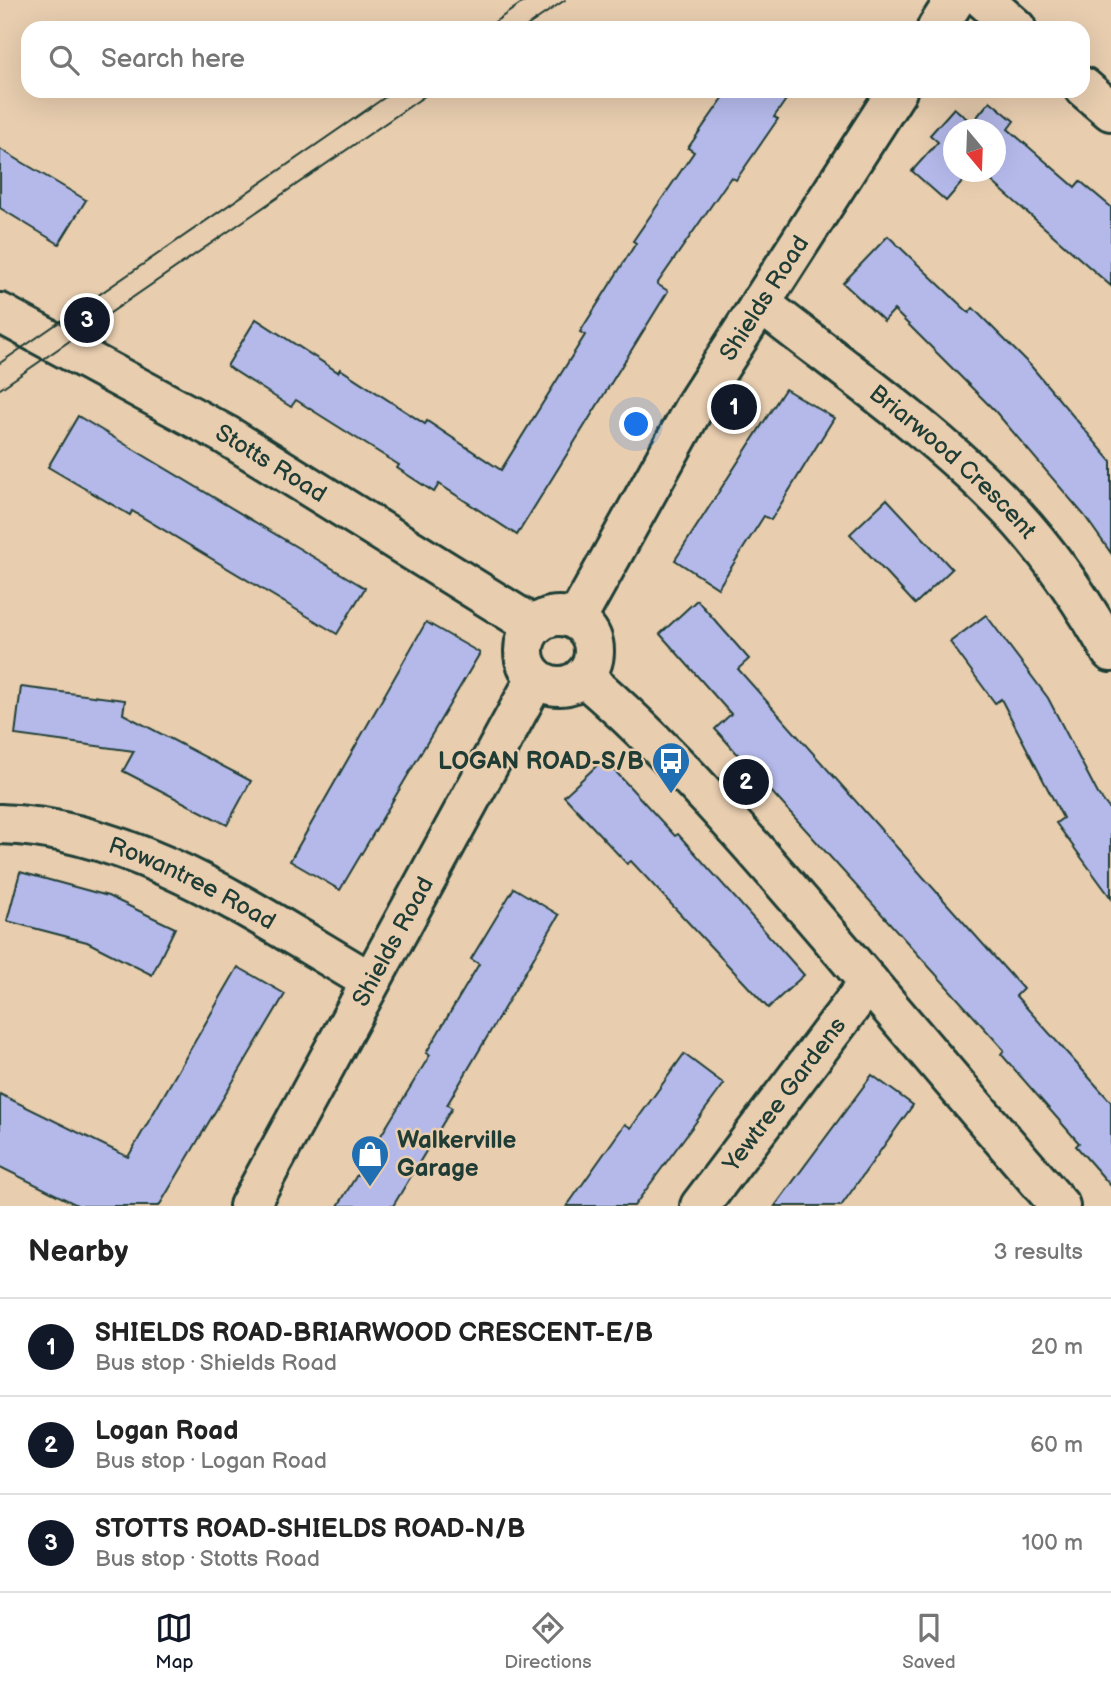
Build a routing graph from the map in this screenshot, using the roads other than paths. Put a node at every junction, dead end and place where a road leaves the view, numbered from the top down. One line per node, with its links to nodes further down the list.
1 (956, 0): 3 (street)
2 (984, 0): 4 (street)
3 (942, 21)
4 (1008, 21)
5 (1090, 93): 7 (street)
6 (892, 98): 8 (street, Shields Road)
7 (1111, 111)
8 (760, 303): 10 (street, Shields Road); 12 (street, Briarwood Crescent)
9 (0, 313): 11 (street, Stotts Road)
10 (576, 620): 11 (street); 13 (street)
11 (534, 626): 14 (street)
12 (1111, 652)
13 (583, 676): 14 (street); 17 (street)
14 (536, 678): 16 (street, Shields Road)
15 (0, 824): 16 (street, Rowantree Road)
16 (370, 981): 18 (street, Shields Road)
17 (869, 982): 19 (street, Yewtree Gardens); 20 (street)
18 (249, 1206)
19 (700, 1206)
20 (1060, 1206)

